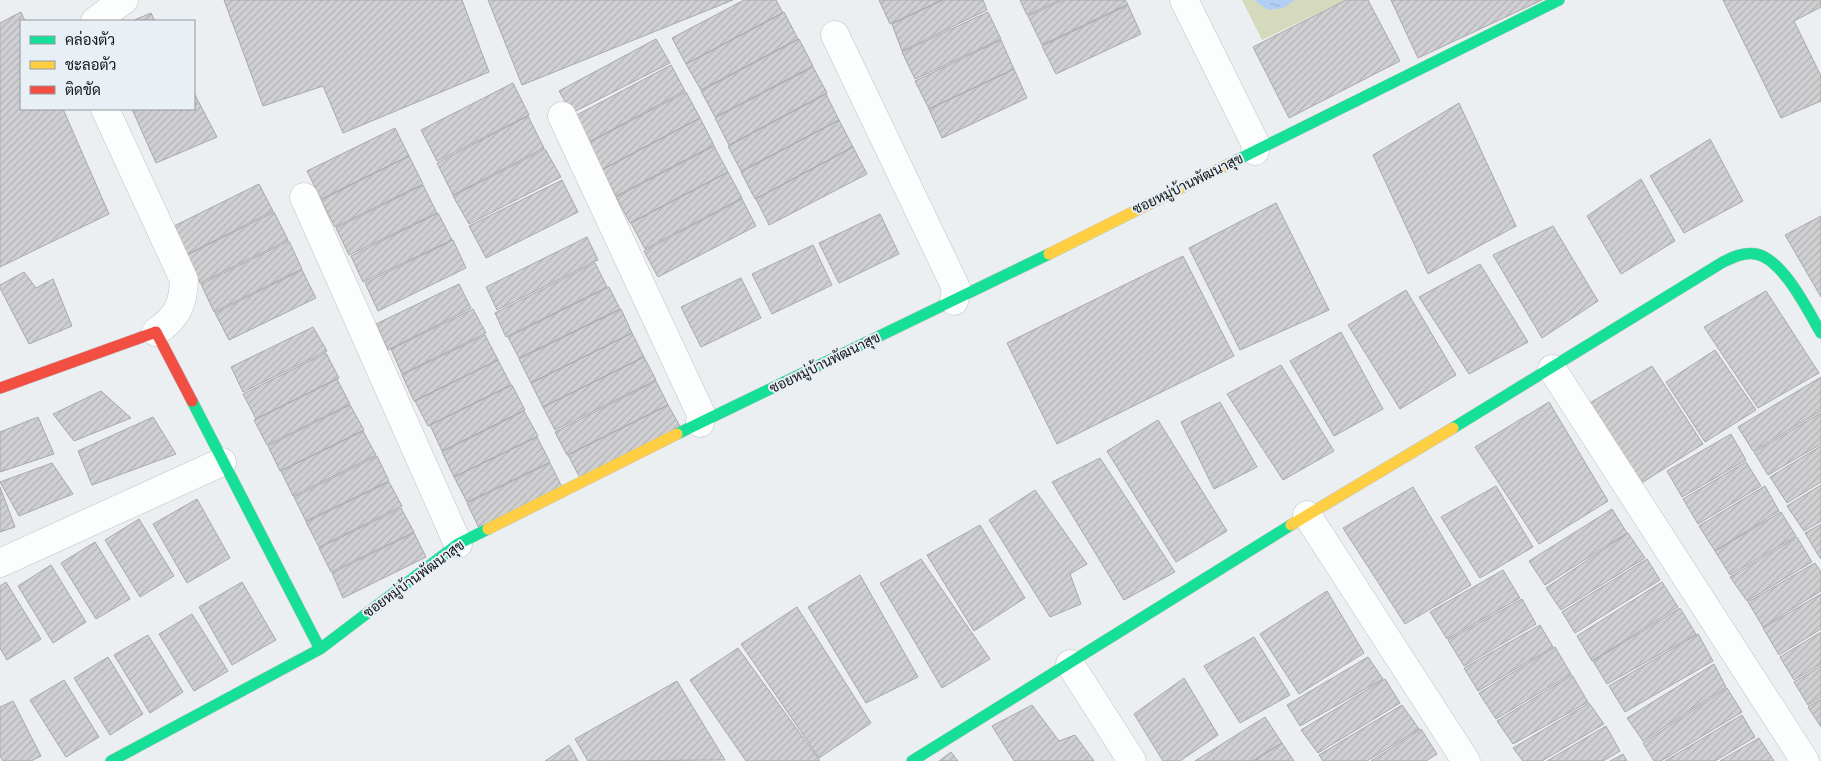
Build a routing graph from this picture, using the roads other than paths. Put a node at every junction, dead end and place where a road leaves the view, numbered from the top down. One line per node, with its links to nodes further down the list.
1 (124, 0): 4 (street)
2 (1184, 0): 8 (street)
3 (1559, 0): 8 (street, ซอยหมู่บ้านพัฒนาสุข)
4 (96, 20)
5 (835, 35): 10 (street)
6 (105, 110): 11 (street)
7 (562, 116): 15 (street)
8 (1255, 148): 10 (street)
9 (304, 197): 18 (street)
10 (955, 294): 15 (street)
11 (156, 332): 14 (street); 16 (street)
12 (1821, 332): 13 (street)
13 (1552, 369): 17 (street); 26 (street)
14 (0, 388)
15 (700, 419): 18 (street, ซอยหมู่บ้านพัฒนาสุข)
16 (222, 462): 19 (street); 20 (street)
17 (1307, 515): 21 (street); 25 (street)
18 (458, 544): 20 (street, ซอยหมู่บ้านพัฒนาสุข)
19 (0, 563)
20 (320, 648): 22 (street, ซอยหมู่บ้านพัฒนาสุข)
21 (1070, 664): 23 (street); 24 (street)
22 (111, 761)
23 (912, 761)
24 (1132, 761)
25 (1466, 761)
26 (1805, 761)

